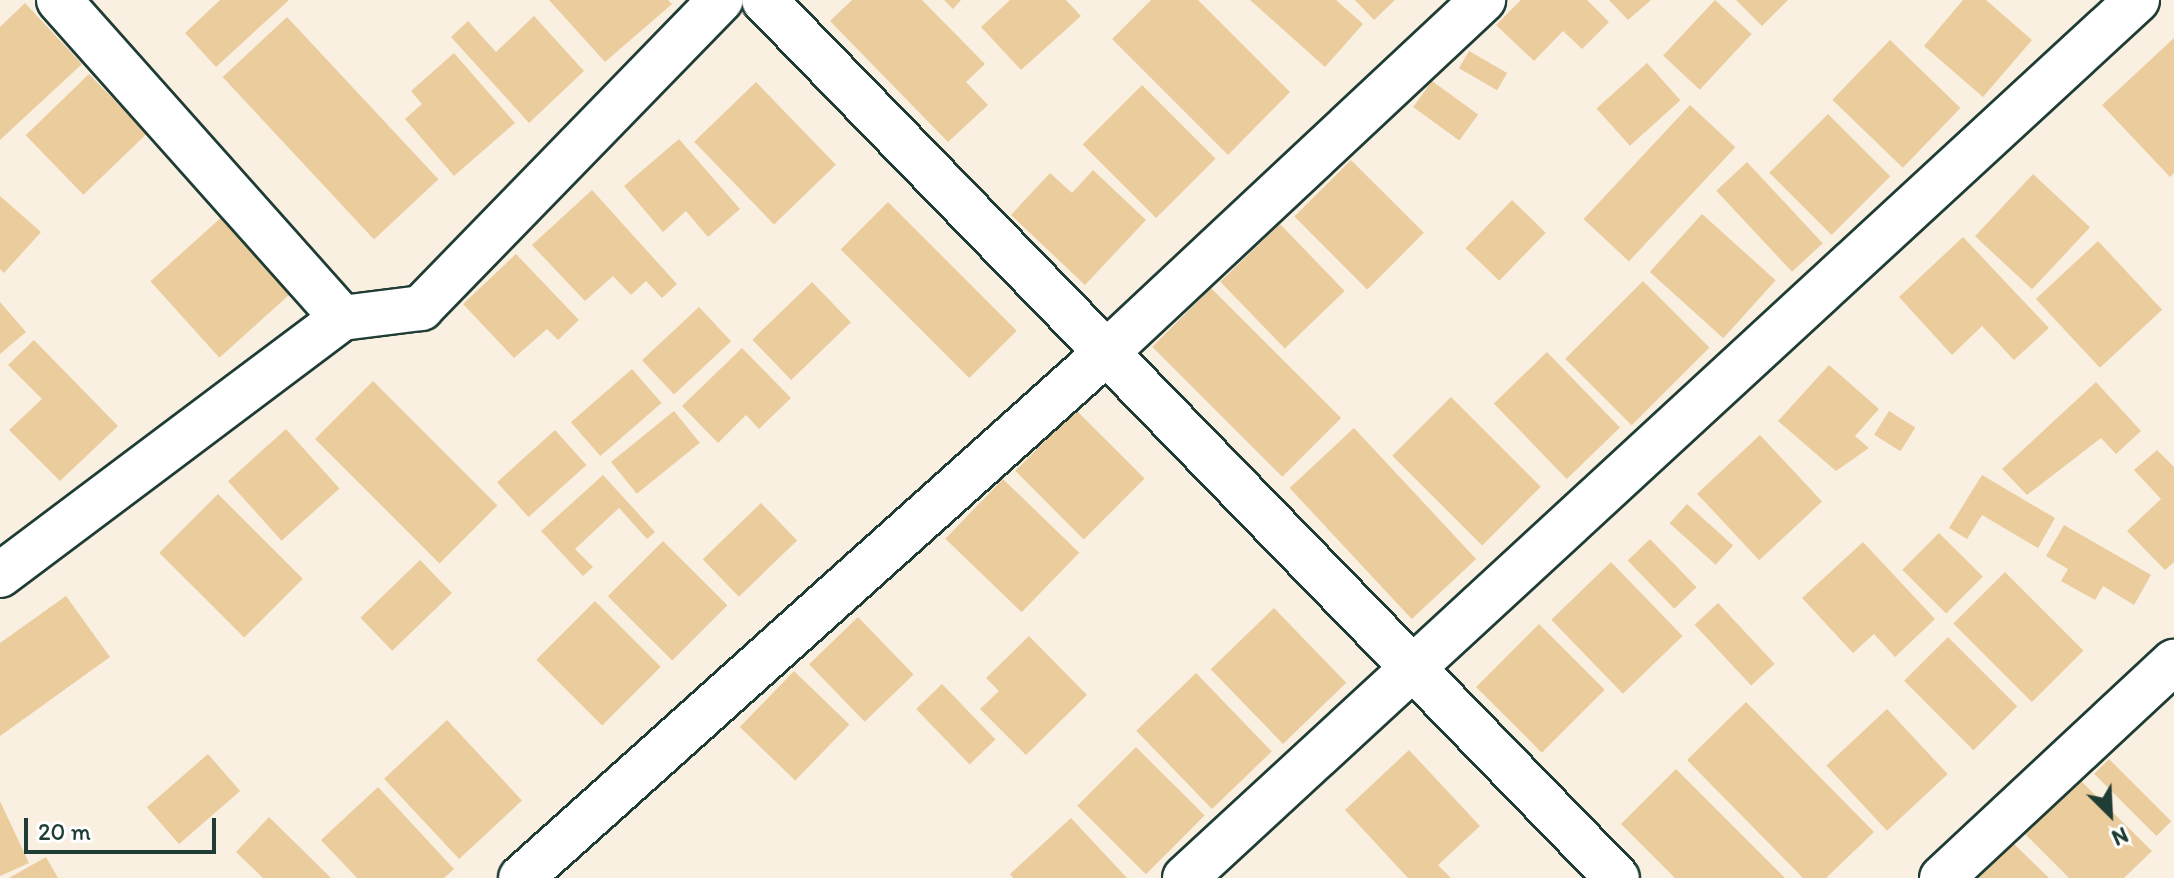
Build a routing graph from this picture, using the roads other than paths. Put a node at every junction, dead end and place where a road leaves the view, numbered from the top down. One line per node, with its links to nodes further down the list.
1 (59, 0): 6 (street)
2 (721, 0): 6 (street)
3 (764, 0): 7 (street)
4 (1483, 0): 7 (street)
5 (2137, 0): 10 (street)
6 (342, 318): 8 (street)
7 (1108, 351): 10 (street); 11 (street)
8 (0, 575)
9 (2174, 662): 14 (street)
10 (1413, 666): 12 (street); 13 (street)
11 (521, 878)
12 (1185, 878)
13 (1617, 878)
14 (1942, 878)

